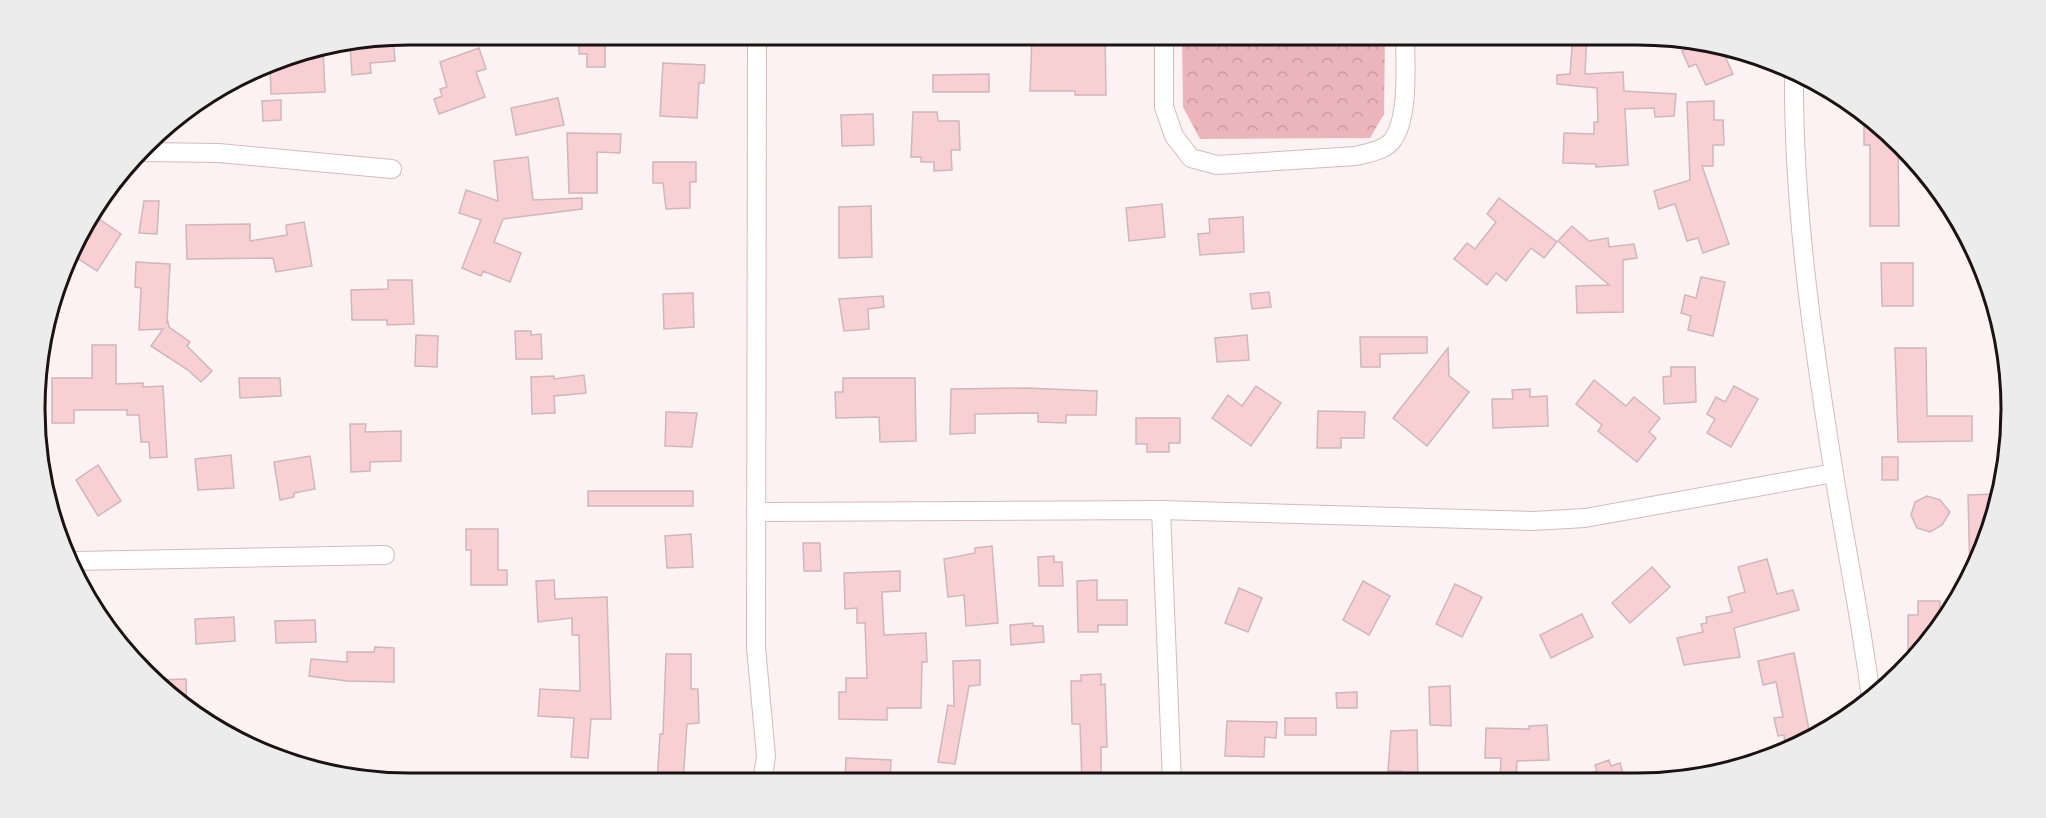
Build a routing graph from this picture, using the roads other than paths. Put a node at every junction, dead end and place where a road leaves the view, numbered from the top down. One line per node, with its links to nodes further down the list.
1 (757, 45): 9 (street)
2 (1164, 45): 3 (street)
3 (1405, 45)
4 (1794, 81): 7 (street)
5 (152, 152): 6 (street)
6 (392, 169)
7 (1834, 473): 8 (street); 12 (street)
8 (1161, 510): 9 (street); 14 (street)
9 (756, 512): 13 (street)
10 (385, 555): 11 (street)
11 (79, 561)
12 (1869, 689)
13 (763, 773)
14 (1172, 773)

